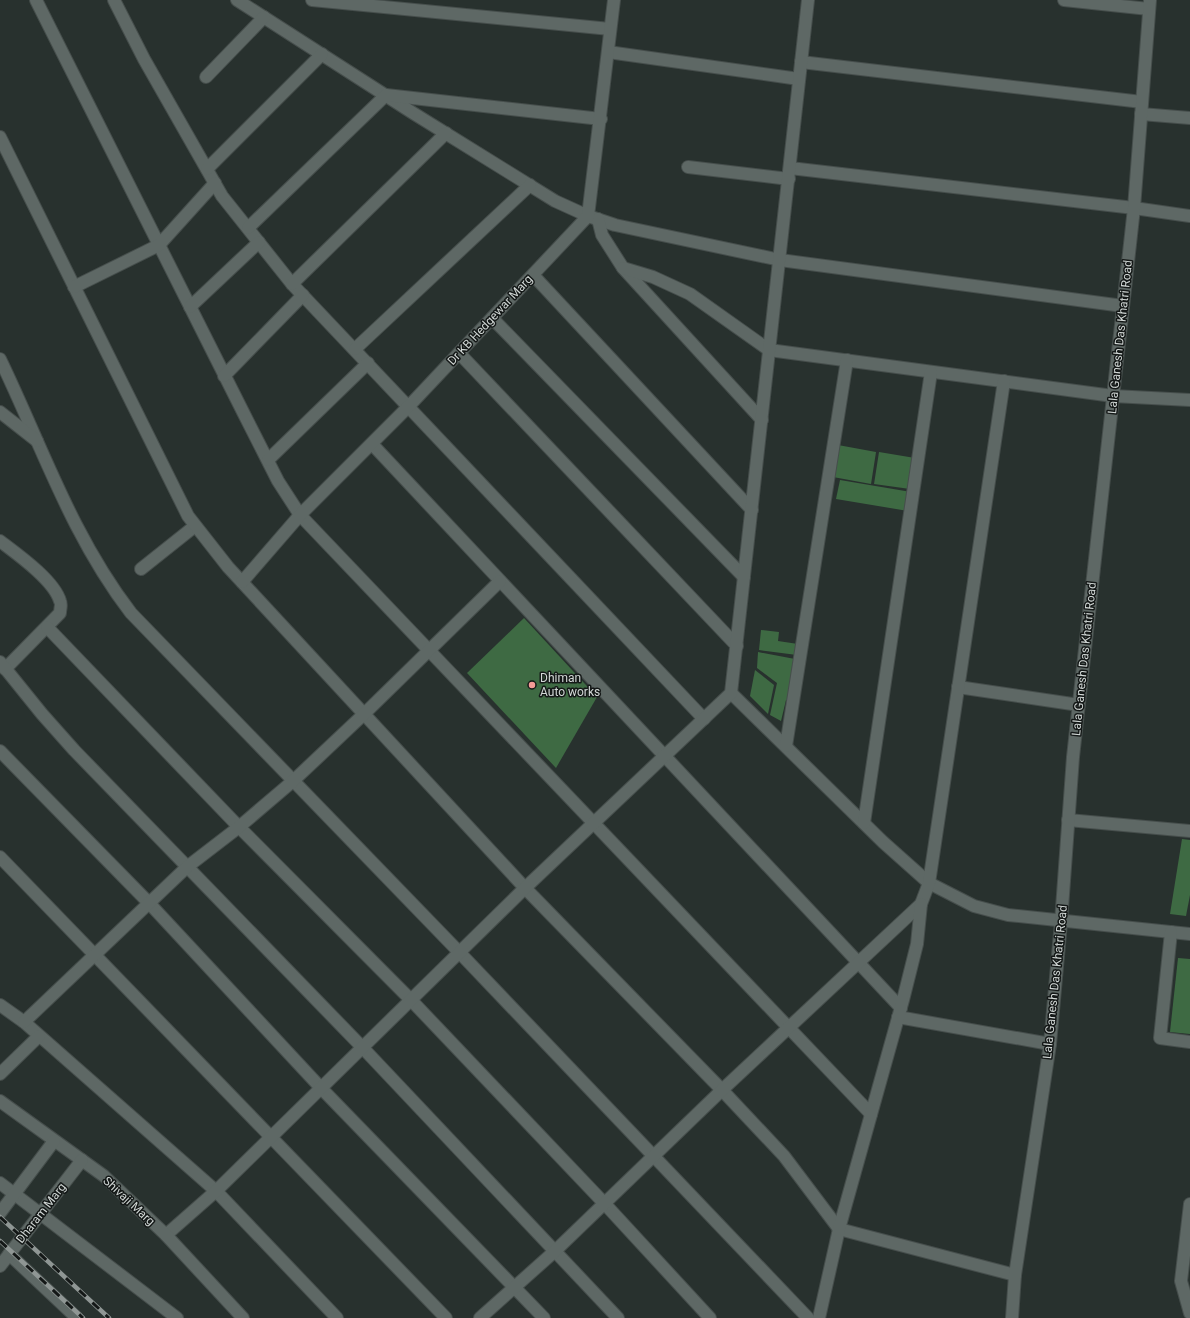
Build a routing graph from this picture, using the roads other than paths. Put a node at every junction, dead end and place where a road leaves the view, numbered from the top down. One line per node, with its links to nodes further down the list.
1 (36, 0): 33 (street)
2 (114, 0): 24 (street)
3 (238, 0): 10 (street)
4 (312, 0): 8 (street)
5 (614, 0): 11 (street)
6 (808, 0): 14 (street)
7 (1064, 0): 9 (street)
8 (353, 2): 11 (street)
9 (1150, 4): 18 (street, Lala Ganesh Das Khatri Road)
10 (264, 17): 13 (street); 15 (street)
11 (610, 29): 12 (street)
12 (608, 52): 16 (street); 20 (street)
13 (322, 54): 17 (street); 24 (street)
14 (801, 62): 16 (street); 18 (street)
15 (206, 77)
16 (799, 79): 25 (street)
17 (386, 95): 20 (street); 21 (street); 31 (street)
18 (1142, 108): 19 (street); 28 (street, Lala Ganesh Das Khatri Road)
19 (1190, 118)
20 (601, 119): 30 (street)
21 (446, 133): 27 (street); 37 (street)
22 (2, 146): 38 (street)
23 (688, 167): 25 (street)
24 (207, 169): 26 (street)
25 (789, 173): 28 (street); 34 (street)
26 (215, 183): 31 (street); 33 (street)
27 (530, 185): 30 (street); 43 (street)
28 (1134, 208): 29 (street); 40 (street, Lala Ganesh Das Khatri Road)
29 (1190, 216)
30 (593, 218): 34 (street); 35 (street); 36 (street, Dr KB Hedgewar Marg)
31 (248, 228): 32 (street)
32 (259, 242): 37 (street); 41 (street)
33 (159, 245): 38 (street); 41 (street)
34 (780, 260): 40 (street); 44 (street)
35 (623, 268): 44 (street); 56 (street)
36 (533, 274): 42 (street, Dr KB Hedgewar Marg); 60 (street)
37 (292, 284): 39 (street)
38 (74, 288): 62 (street)
39 (303, 295): 43 (street); 50 (street)
40 (1123, 306): 52 (street, Lala Ganesh Das Khatri Road)
41 (190, 307): 50 (street)
42 (492, 318): 45 (street, Dr KB Hedgewar Marg); 65 (street)
43 (355, 349): 48 (street)
44 (769, 350): 47 (street); 56 (street)
45 (459, 353): 54 (street, Dr KB Hedgewar Marg); 69 (street)
46 (0, 359): 57 (street)
47 (847, 360): 49 (street); 77 (street)
48 (368, 363): 54 (street); 59 (street)
49 (931, 372): 51 (street); 82 (street)
50 (224, 376): 59 (street)
51 (1004, 381): 52 (street); 72 (street)
52 (1113, 396): 53 (street); 74 (street, Lala Ganesh Das Khatri Road)
53 (1190, 400)
54 (409, 406): 58 (street, Dr KB Hedgewar Marg); 76 (street)
55 (0, 412): 57 (street)
56 (762, 420): 60 (street)
57 (38, 442): 80 (street)
58 (372, 444): 61 (street, Dr KB Hedgewar Marg); 66 (street)
59 (268, 460): 61 (street)
60 (752, 510): 65 (street)
61 (300, 515): 67 (street, Dr KB Hedgewar Marg); 70 (street)
62 (195, 526): 64 (street); 67 (street)
63 (0, 540): 68 (street)
64 (141, 569)
65 (744, 577): 69 (street)
66 (500, 581): 70 (street); 79 (street)
67 (242, 582): 75 (street)
68 (47, 627): 71 (street); 84 (street)
69 (737, 646): 73 (street)
70 (430, 650): 75 (street); 83 (street)
71 (3, 666): 87 (street)
72 (958, 687): 74 (street); 88 (street)
73 (732, 693): 76 (street); 77 (street)
74 (1079, 706): 81 (street, Lala Ganesh Das Khatri Road)
75 (364, 714): 80 (street); 89 (street)
76 (704, 719): 79 (street)
77 (786, 746): 82 (street)
78 (0, 751): 90 (street)
79 (664, 757): 83 (street); 97 (street)
80 (293, 781): 84 (street); 95 (street)
81 (1068, 820): 85 (street); 92 (street, Lala Ganesh Das Khatri Road)
82 (864, 823): 88 (street)
83 (593, 824): 89 (street); 102 (street)
84 (239, 827): 87 (street); 98 (street)
85 (1190, 831)
86 (0, 857): 96 (street)
87 (187, 866): 90 (street); 106 (street)
88 (929, 883): 91 (street); 92 (street)
89 (525, 888): 95 (street); 109 (street)
90 (149, 903): 96 (street); 108 (street)
91 (921, 904): 97 (street); 100 (street)
92 (1061, 922): 93 (street); 105 (street, Lala Ganesh Das Khatri Road)
93 (1171, 932): 94 (street); 104 (street)
94 (1190, 934)
95 (460, 952): 98 (street); 114 (street)
96 (96, 954): 101 (street); 112 (street)
97 (858, 963): 100 (street); 102 (street)
98 (411, 1000): 106 (street); 119 (street)
99 (0, 1005): 101 (street)
100 (900, 1013): 105 (street); 111 (street)
101 (24, 1022): 103 (street)
102 (789, 1028): 109 (street); 111 (street)
103 (39, 1036): 107 (street); 117 (street)
104 (1190, 1042)
105 (1050, 1044): 128 (street, Lala Ganesh Das Khatri Road)
106 (362, 1047): 108 (street); 125 (street)
107 (0, 1074)
108 (321, 1088): 112 (street); 129 (street)
109 (722, 1090): 114 (street); 123 (street)
110 (0, 1101): 113 (street, Shivaji Marg)
111 (871, 1114): 123 (street)
112 (272, 1136): 117 (street); 135 (street)
113 (54, 1141): 115 (street, Shivaji Marg); 118 (street)
114 (654, 1156): 119 (street); 140 (street)
115 (82, 1160): 122 (street, Dharam Marg); 124 (street, Shivaji Marg)
116 (0, 1183): 118 (street)
117 (216, 1191): 124 (street); 134 (street)
118 (15, 1193): 121 (street); 122 (street)
119 (604, 1203): 125 (street); 139 (street)
120 (1190, 1204): 130 (street)
121 (0, 1213)
122 (42, 1213): 126 (street, Dharam Marg); 132 (street)
123 (839, 1229): 128 (street); 141 (street)
124 (166, 1235): 133 (street, Shivaji Marg)
125 (555, 1251): 129 (street); 138 (street)
126 (9, 1254): 127 (street, Dharam Marg); 131 (street)
127 (0, 1266)
128 (1015, 1275): 142 (street, Lala Ganesh Das Khatri Road)
129 (514, 1287): 136 (street); 137 (street)
130 (1190, 1313)
131 (77, 1318)
132 (177, 1318)
133 (243, 1318)
134 (337, 1318)
135 (446, 1318)
136 (480, 1318)
137 (544, 1318)
138 (618, 1318)
139 (710, 1318)
140 (808, 1318)
141 (819, 1318)
142 (1012, 1318)

